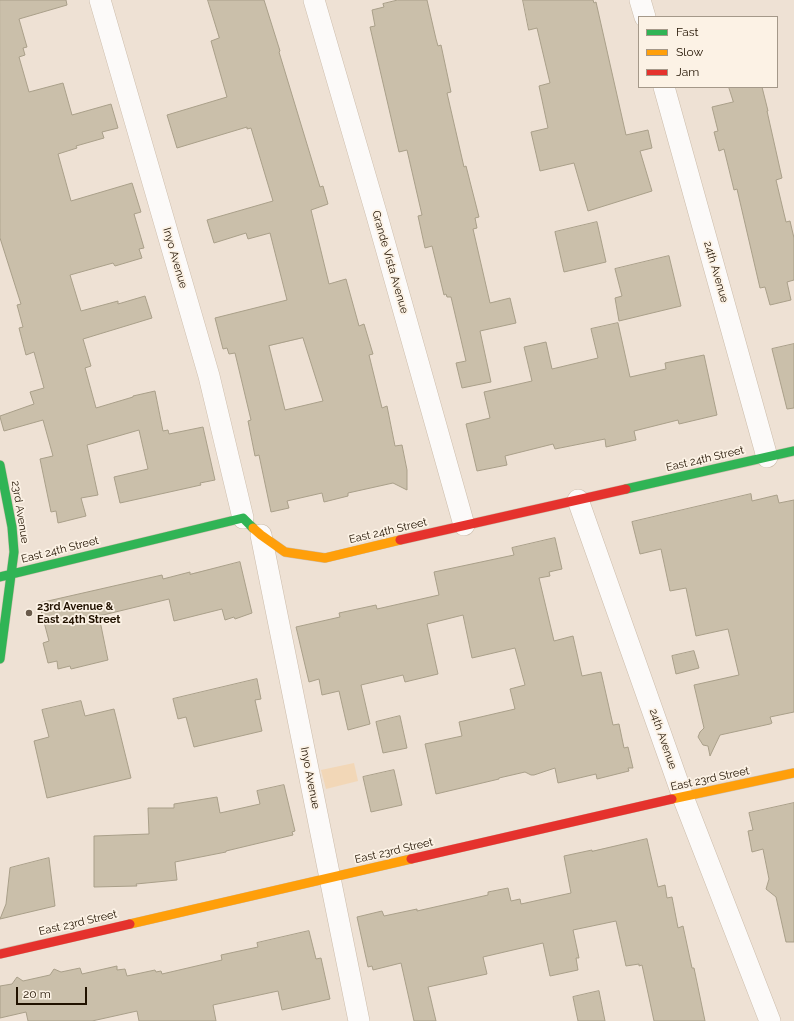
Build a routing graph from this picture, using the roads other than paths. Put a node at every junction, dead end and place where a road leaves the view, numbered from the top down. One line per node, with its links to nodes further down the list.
1 (100, 0): 10 (street, Inyo Avenue)
2 (314, 0): 11 (street, Grande Vista Avenue)
3 (640, 0): 4 (street)
4 (645, 16)
5 (664, 88): 7 (street, 24th Avenue)
6 (794, 451): 7 (street, East 24th Street)
7 (767, 457): 9 (street, East 24th Street)
8 (0, 465): 13 (street, 23rd Avenue)
9 (578, 500): 11 (street, East 24th Street); 17 (street, 24th Avenue)
10 (243, 518): 12 (street, East 24th Street); 13 (street, East 24th Street)
11 (464, 525): 12 (street, East 24th Street)
12 (261, 535): 18 (street, Inyo Avenue)
13 (11, 574): 14 (street, East 24th Street); 15 (street, 23rd Avenue)
14 (0, 577)
15 (0, 659)
16 (794, 773): 17 (street, East 23rd Street)
17 (683, 797): 18 (street, East 23rd Street); 21 (street, 24th Avenue)
18 (330, 878): 19 (street, East 23rd Street); 20 (street, Inyo Avenue)
19 (0, 954)
20 (359, 1021)
21 (770, 1021)

